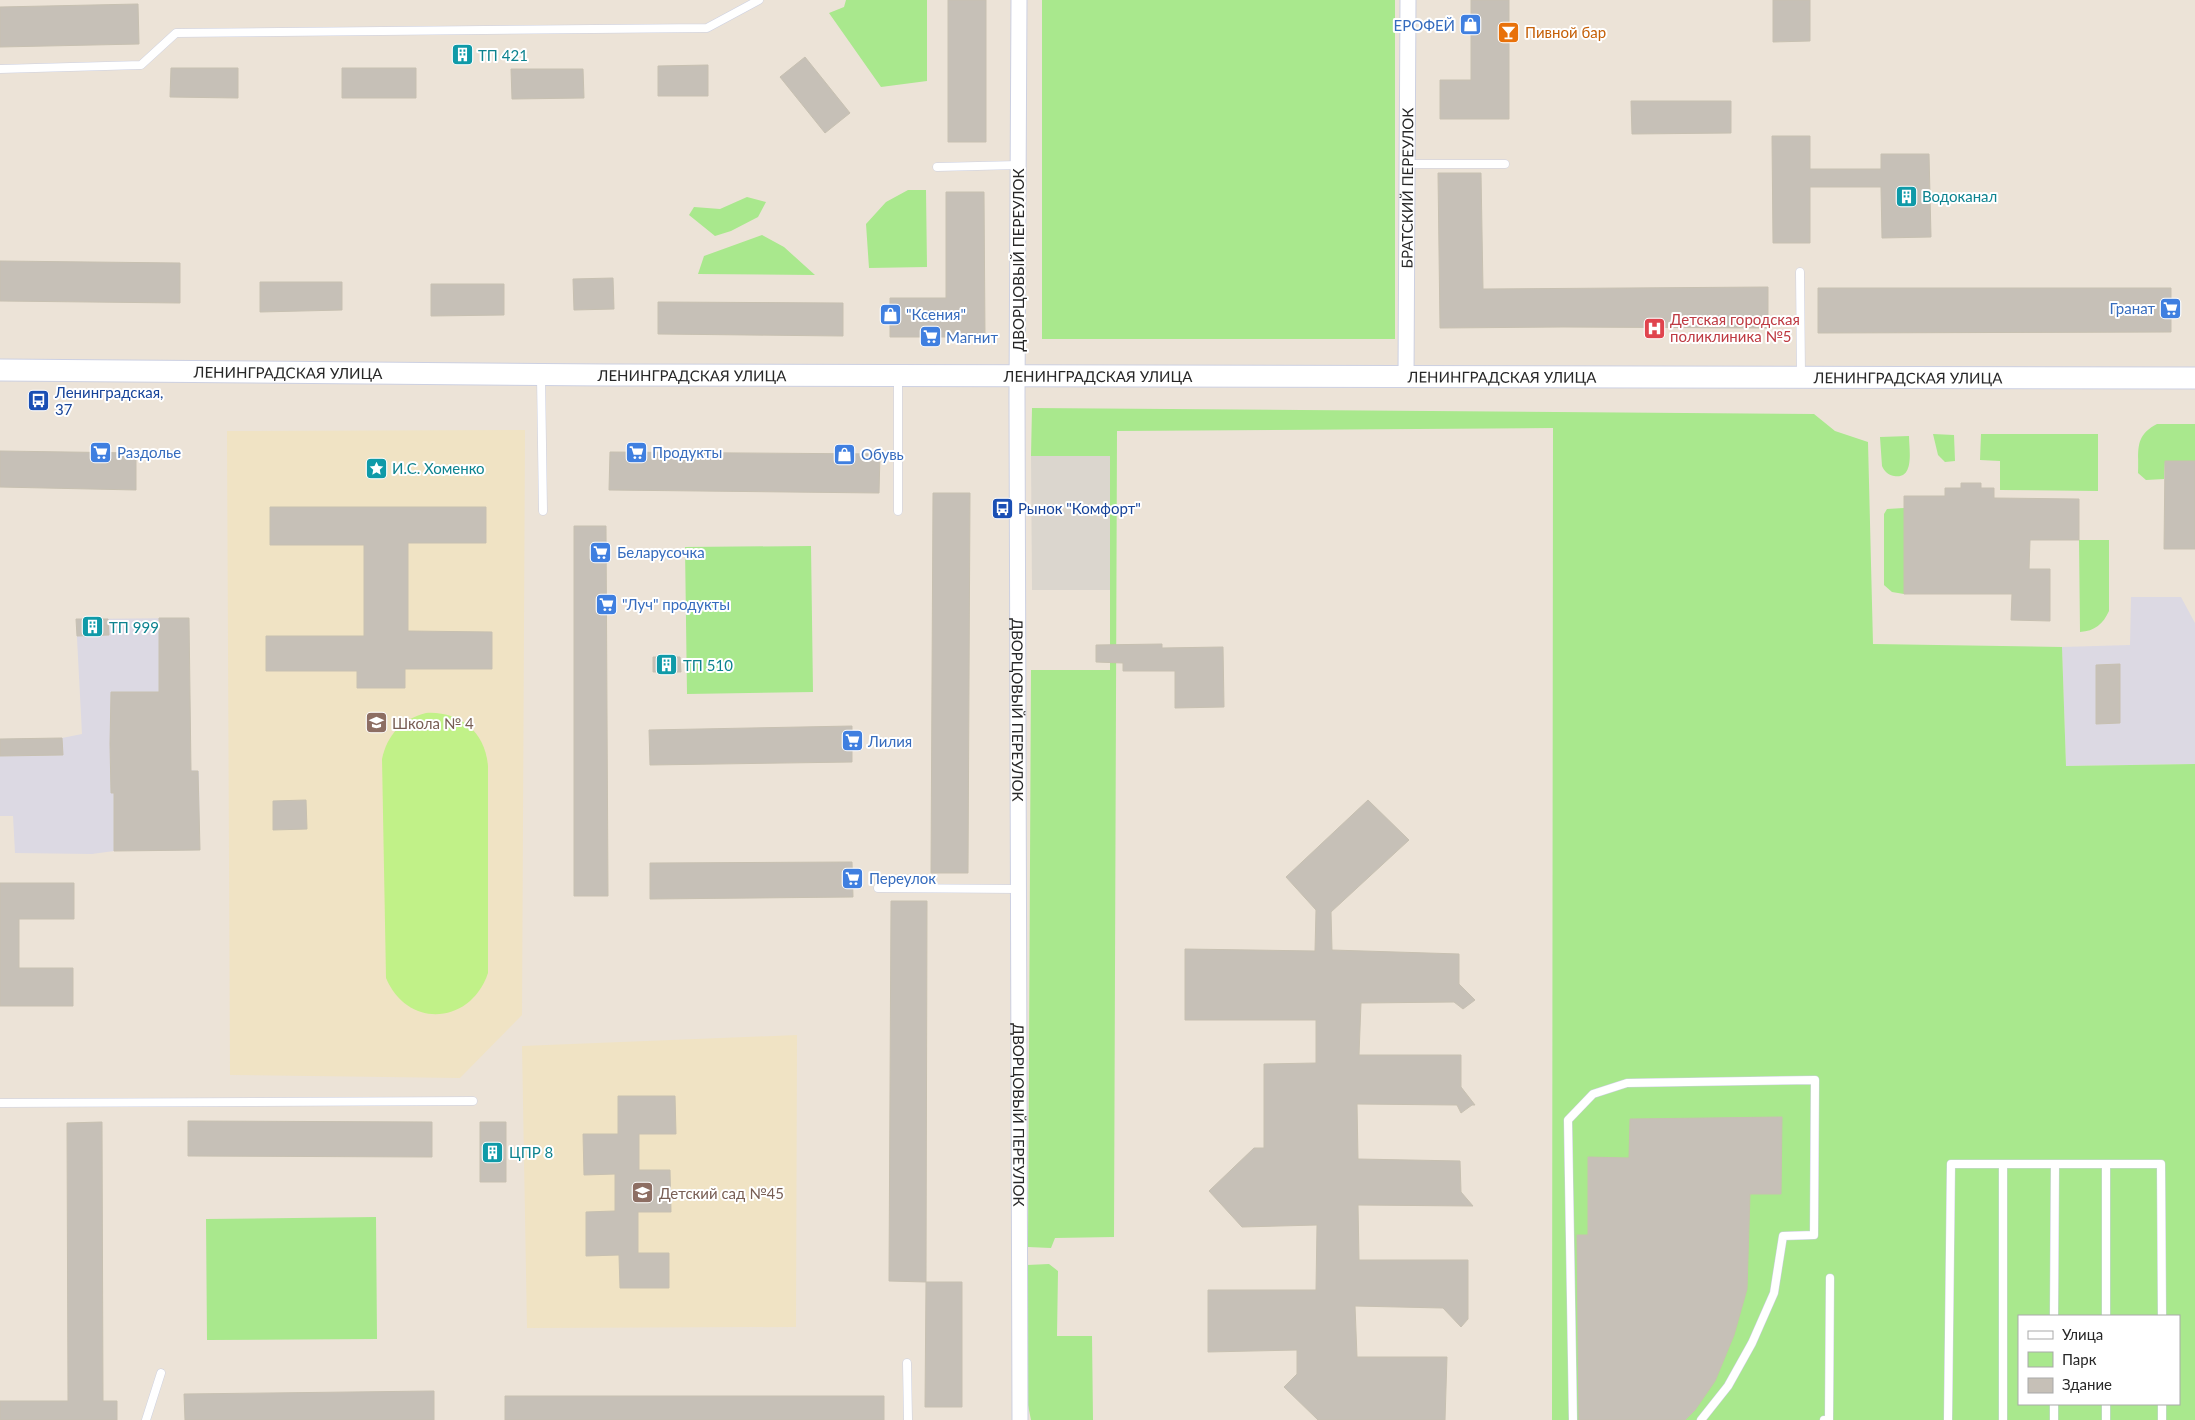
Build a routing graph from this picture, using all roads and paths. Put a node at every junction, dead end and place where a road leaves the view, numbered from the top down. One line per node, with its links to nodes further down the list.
1 (759, 0): 4 (lane)
2 (1019, 0): 7 (street, ДВОРЦОВЫЙ ПЕРЕУЛОК)
3 (1408, 0): 5 (street, БРАТСКИЙ ПЕРЕУЛОК)
4 (0, 69)
5 (1407, 164): 6 (lane); 14 (street, БРАТСКИЙ ПЕРЕУЛОК)
6 (1505, 164)
7 (1018, 165): 8 (lane); 13 (street, ДВОРЦОВЫЙ ПЕРЕУЛОК)
8 (938, 167)
9 (1800, 272): 15 (lane)
10 (0, 370): 11 (main road, ЛЕНИНГРАДСКАЯ УЛИЦА)
11 (541, 375): 12 (main road, ЛЕНИНГРАДСКАЯ УЛИЦА); 17 (lane)
12 (898, 376): 13 (main road, ЛЕНИНГРАДСКАЯ УЛИЦА); 18 (lane)
13 (1018, 376): 14 (main road, ЛЕНИНГРАДСКАЯ УЛИЦА); 20 (street, ДВОРЦОВЫЙ ПЕРЕУЛОК)
14 (1406, 377): 15 (main road, ЛЕНИНГРАДСКАЯ УЛИЦА)
15 (1800, 377): 16 (main road, ЛЕНИНГРАДСКАЯ УЛИЦА)
16 (2195, 378)
17 (543, 511)
18 (898, 511)
19 (878, 888): 20 (lane)
20 (1018, 889): 37 (street, ДВОРЦОВЫЙ ПЕРЕУЛОК)
21 (473, 1101): 22 (lane)
22 (0, 1103)
23 (2003, 1164): 24 (lane); 41 (lane); 42 (lane)
24 (2055, 1164): 25 (lane); 27 (lane)
25 (2106, 1164): 28 (lane); 29 (lane)
26 (1830, 1278): 40 (lane)
27 (2054, 1315)
28 (2106, 1315)
29 (2162, 1315)
30 (907, 1363): 36 (lane)
31 (161, 1373): 35 (lane)
32 (2054, 1405): 43 (lane)
33 (2106, 1405): 44 (lane)
34 (2162, 1405): 45 (lane)
35 (146, 1420)
36 (908, 1420)
37 (1020, 1420)
38 (1573, 1420): 39 (lane)
39 (1701, 1420)
40 (1824, 1420)
41 (1948, 1420)
42 (2003, 1420)
43 (2054, 1420)
44 (2106, 1420)
45 (2162, 1420)

